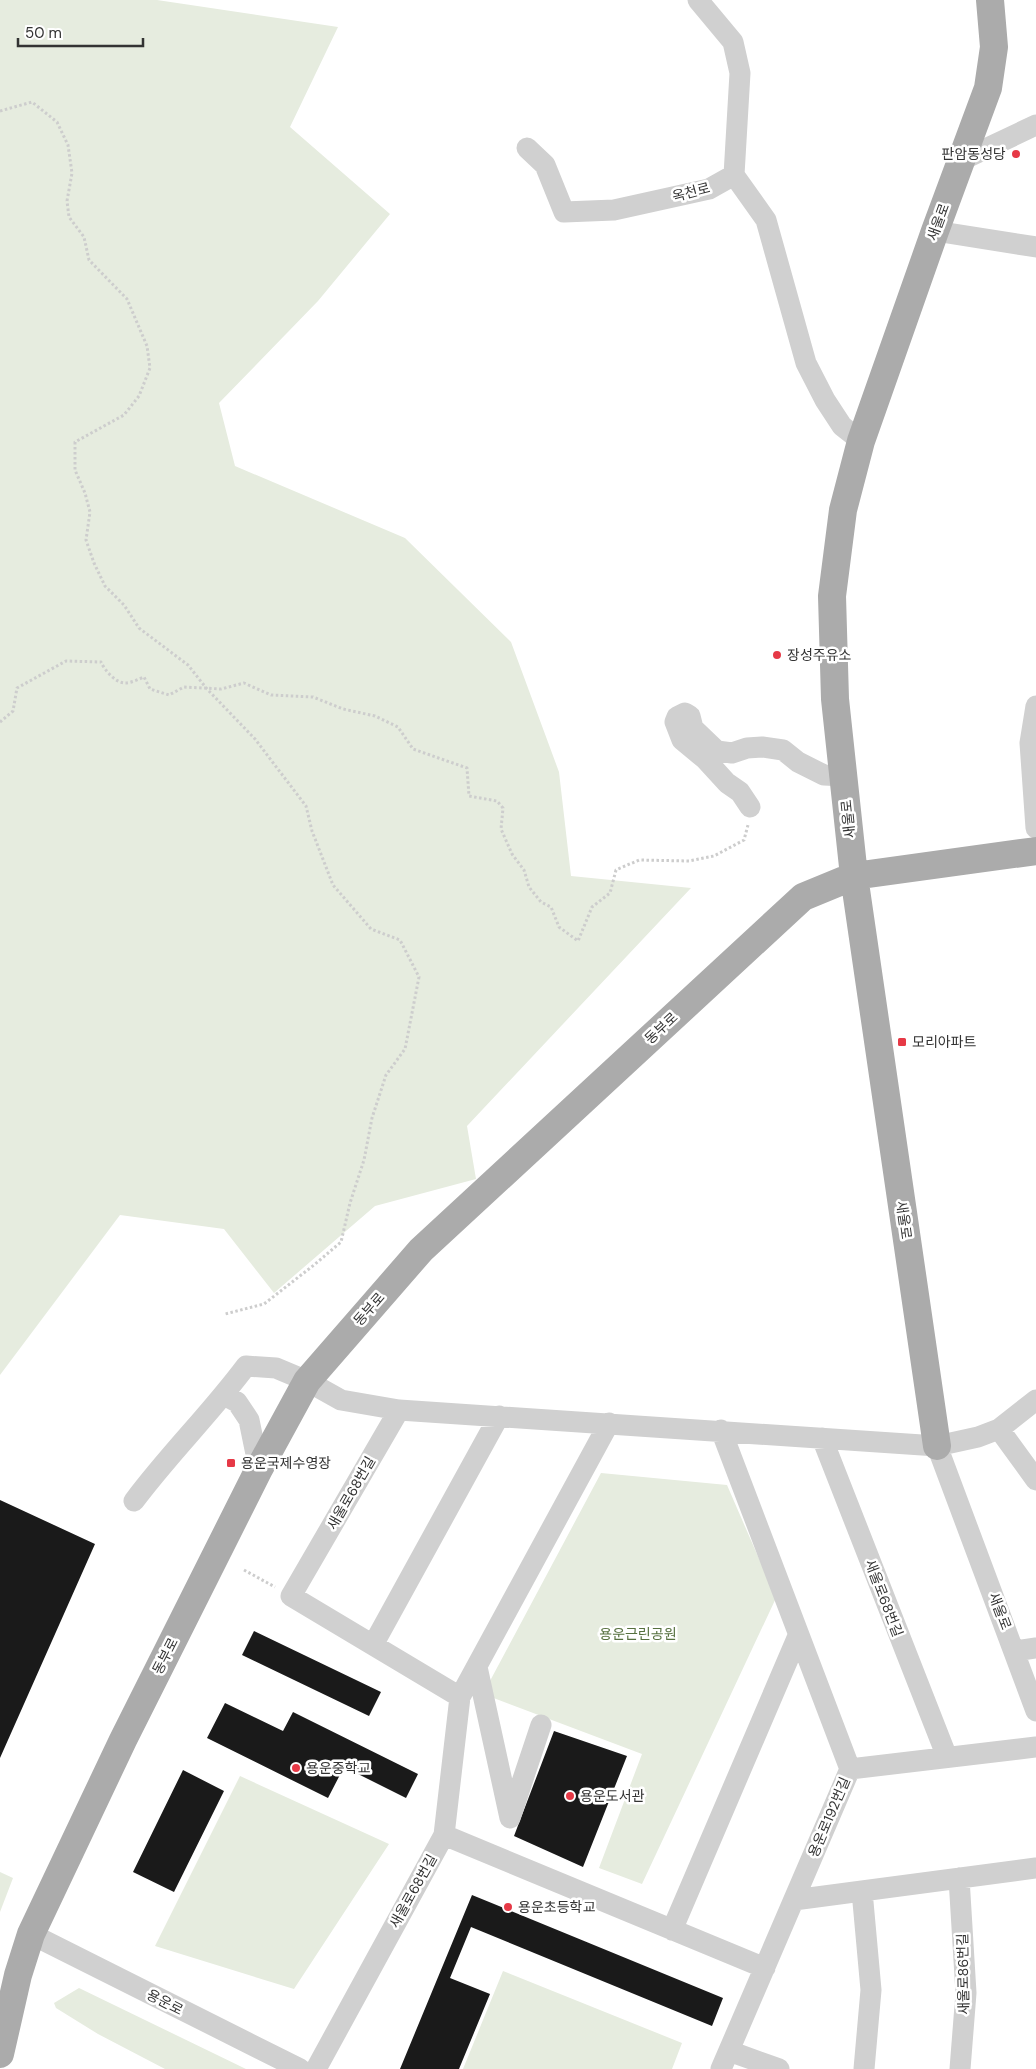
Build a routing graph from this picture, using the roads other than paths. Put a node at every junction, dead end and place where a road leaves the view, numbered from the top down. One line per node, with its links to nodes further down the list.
1 (698, 0): 6 (street)
2 (992, 1): 5 (main road, 새울로)
3 (1036, 124): 5 (street)
4 (527, 148): 6 (street, 옥천로)
5 (962, 160): 7 (main road, 새울로)
6 (734, 175): 9 (street)
7 (935, 230): 8 (street); 9 (main road, 새울로)
8 (1036, 247)
9 (861, 441): 11 (main road, 새울로)
10 (1036, 706): 13 (street)
11 (844, 776): 12 (street); 15 (main road, 새울로)
12 (750, 807)
13 (1036, 828)
14 (1036, 851): 15 (main road, 동부로)
15 (854, 876): 16 (main road, 동부로); 25 (main road, 새울로)
16 (307, 1380): 17 (street); 19 (street); 26 (main road, 동부로)
17 (224, 1395): 26 (street); 28 (street)
18 (1036, 1400): 22 (street)
19 (399, 1410): 20 (street); 30 (street, 새울로68번길)
20 (499, 1416): 21 (street); 30 (street)
21 (609, 1423): 23 (street); 33 (street, 새울로68번길)
22 (999, 1429): 25 (street); 27 (street)
23 (721, 1430): 24 (street); 29 (street, 용운로192번길)
24 (822, 1438): 25 (street); 38 (street, 새울로68번길)
25 (938, 1446): 32 (street, 새울로)
26 (259, 1469): 46 (main road, 동부로)
27 (1036, 1480)
28 (134, 1501)
29 (798, 1636): 39 (street, 용운로192번길); 45 (street)
30 (373, 1645): 34 (street)
31 (1036, 1648): 32 (street)
32 (1015, 1651): 35 (street, 새울로)
33 (477, 1667): 34 (street, 새울로68번길); 36 (street)
34 (460, 1697): 40 (street, 새울로68번길)
35 (1036, 1711)
36 (541, 1725)
37 (1036, 1747): 38 (street)
38 (946, 1757): 39 (street)
39 (850, 1768): 44 (street, 용운로192번길)
40 (444, 1835): 45 (street); 52 (street, 새울로68번길)
41 (1036, 1868): 42 (street)
42 (959, 1878): 43 (street); 55 (street, 새울로86번길)
43 (862, 1891): 44 (street); 54 (street)
44 (794, 1900): 47 (street, 용운로192번길)
45 (672, 1930): 47 (street)
46 (31, 1934): 48 (main road, 동부로); 51 (street, 용운로)
47 (765, 1968): 50 (street, 용운로192번길)
48 (9, 1978): 49 (main road, 동부로)
49 (0, 2054)
50 (725, 2060): 53 (street)
51 (300, 2069)
52 (316, 2069)
53 (780, 2069)
54 (864, 2069)
55 (960, 2069)

